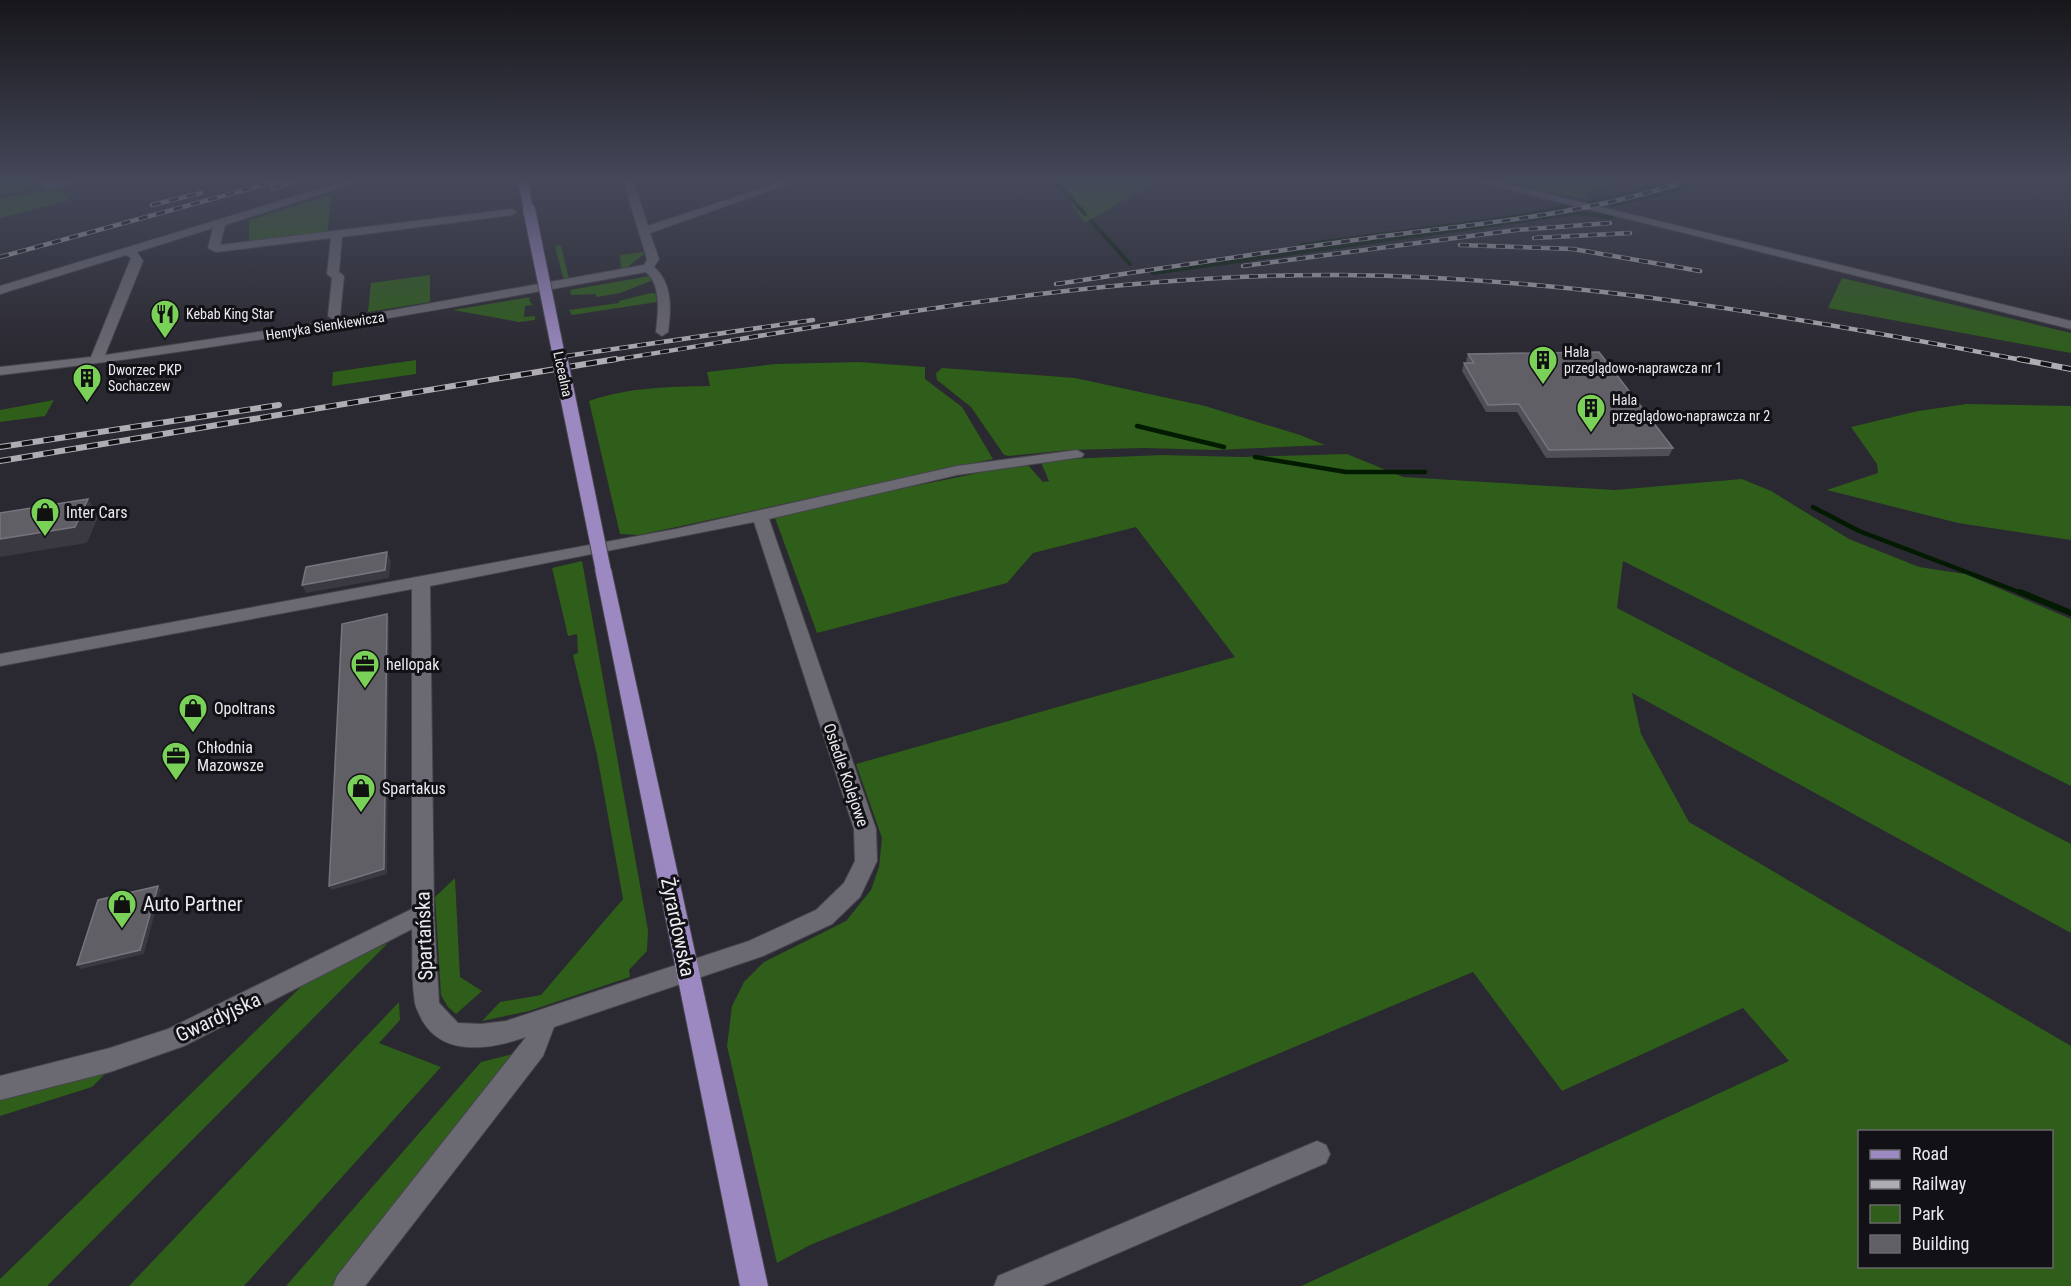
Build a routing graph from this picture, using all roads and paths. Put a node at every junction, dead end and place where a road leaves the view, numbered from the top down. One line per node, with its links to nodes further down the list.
1 (165, 240): 9 (street)
2 (216, 240): 3 (street)
3 (288, 240)
4 (336, 240): 13 (street)
5 (532, 240): 11 (street, Licealna)
6 (533, 240): 20 (main road, Licealna, bridge)
7 (647, 240): 10 (street)
8 (1722, 240): 14 (street)
9 (128, 251): 12 (street); 16 (street)
10 (648, 268): 11 (street, Henryka Sienkiewicza); 15 (street)
11 (540, 289): 16 (street, Henryka Sienkiewicza)
12 (0, 291)
13 (334, 316)
14 (2071, 325)
15 (662, 332)
16 (96, 361): 17 (street, Henryka Sienkiewicza)
17 (0, 371)
18 (1077, 454): 19 (street)
19 (760, 516): 21 (street); 24 (street, Osiedle Kolejowe)
20 (603, 569): 24 (main road, Żyrardowska)
21 (421, 582): 22 (street); 23 (street, Spartańska)
22 (0, 660)
23 (423, 914): 25 (street, Spartańska); 26 (street, Gwardyjska)
24 (688, 973): 25 (street, Spartańska); 29 (main road, Żyrardowska)
25 (544, 1020): 28 (street)
26 (0, 1088)
27 (1317, 1154): 30 (street)
28 (347, 1286)
29 (754, 1286)
30 (1008, 1286)

